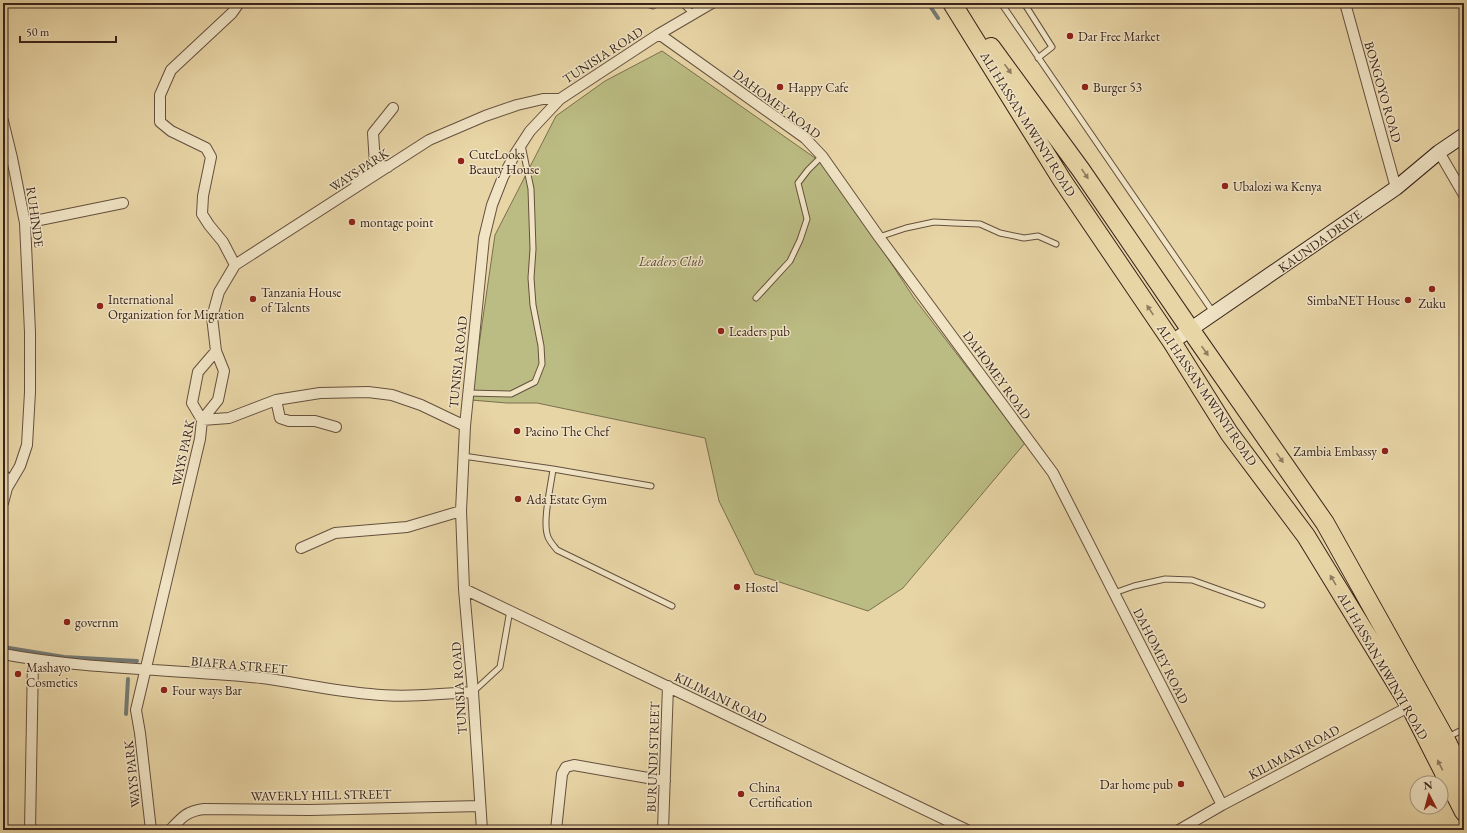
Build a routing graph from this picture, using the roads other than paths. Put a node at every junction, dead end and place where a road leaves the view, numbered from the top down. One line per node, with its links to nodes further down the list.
1 (239, 3): 30 (street)
2 (644, 3): 3 (lane)
3 (656, 3)
4 (682, 3): 11 (lane)
5 (712, 3): 11 (street, TUNISIA ROAD)
6 (952, 3): 33 (highway, ALI HASSAN MWINYI ROAD, one-way to 6)
7 (962, 3): 32 (highway, ALI HASSAN MWINYI ROAD, one-way to 32)
8 (1001, 3): 13 (lane)
9 (1024, 3): 13 (lane)
10 (1345, 3): 23 (street, BONGOYO ROAD)
11 (693, 14): 12 (street, TUNISIA ROAD)
12 (660, 34): 14 (street, TUNISIA ROAD); 20 (street, DAHOMEY ROAD)
13 (1038, 58): 32 (lane)
14 (560, 100): 18 (street, TUNISIA ROAD); 22 (street, WAYS PARK)
15 (393, 108): 21 (street)
16 (3, 121): 27 (street, RUHINDE)
17 (1464, 135): 19 (street, KAUNDA DRIVE)
18 (521, 144): 35 (street, TUNISIA ROAD); 35 (lane)
19 (1439, 152): 23 (street, KAUNDA DRIVE); 24 (street)
20 (822, 156): 28 (street, DAHOMEY ROAD); 31 (lane)
21 (375, 164): 22 (street); 25 (street)
22 (388, 167): 25 (street, WAYS PARK)
23 (1396, 188): 32 (street, KAUNDA DRIVE)
24 (1464, 195)
25 (338, 199): 30 (street, WAYS PARK)
26 (123, 203): 27 (street)
27 (25, 223): 43 (street, RUHINDE)
28 (879, 238): 29 (lane); 49 (street, DAHOMEY ROAD)
29 (1056, 244)
30 (235, 265): 34 (street, WAYS PARK)
31 (756, 298)
32 (1203, 321): 33 (street, KAUNDA DRIVE); 58 (highway, ALI HASSAN MWINYI ROAD, one-way to 58)
33 (1172, 342): 58 (highway, ALI HASSAN MWINYI ROAD, one-way to 33)
34 (216, 351): 37 (street, WAYS PARK); 37 (street)
35 (468, 393): 38 (street, TUNISIA ROAD)
36 (276, 400): 37 (street); 38 (street); 39 (street)
37 (202, 420): 55 (street, WAYS PARK)
38 (465, 426): 40 (street, TUNISIA ROAD)
39 (336, 427)
40 (463, 456): 41 (lane); 46 (street, TUNISIA ROAD)
41 (553, 469): 44 (lane); 51 (lane)
42 (3, 474): 43 (street)
43 (12, 480): 45 (street, RUHINDE)
44 (651, 486)
45 (3, 503)
46 (461, 511): 47 (street); 48 (street, TUNISIA ROAD)
47 (301, 548)
48 (464, 588): 52 (street, KILIMANI ROAD); 57 (street, TUNISIA ROAD)
49 (1114, 593): 50 (lane); 63 (street, DAHOMEY ROAD)
50 (1262, 604)
51 (672, 606)
52 (510, 610): 56 (street, KILIMANI ROAD); 57 (lane)
53 (3, 654): 54 (street, BIAFRA STREET)
54 (33, 660): 55 (street, BIAFRA STREET); 66 (street)
55 (145, 670): 57 (street, BIAFRA STREET); 67 (street, WAYS PARK)
56 (668, 686): 62 (street, BURUNDI STREET); 72 (street, KILIMANI ROAD)
57 (473, 692): 64 (street, TUNISIA ROAD)
58 (1416, 703): 60 (highway, ALI HASSAN MWINYI ROAD); 63 (street, KILIMANI ROAD); 65 (highway, ALI HASSAN MWINYI ROAD, one-way to 58)
59 (1464, 729): 60 (lane)
60 (1445, 738): 61 (highway, ALI HASSAN MWINYI ROAD)
61 (1464, 776)
62 (665, 781): 70 (street); 71 (street, BURUNDI STREET)
63 (1222, 805): 73 (street, KILIMANI ROAD)
64 (480, 806): 68 (street, WAVERLY HILL STREET); 69 (street, TUNISIA ROAD)
65 (1464, 812)
66 (30, 830)
67 (151, 830)
68 (170, 830)
69 (482, 830)
70 (556, 830)
71 (663, 830)
72 (967, 830)
73 (1179, 830)

